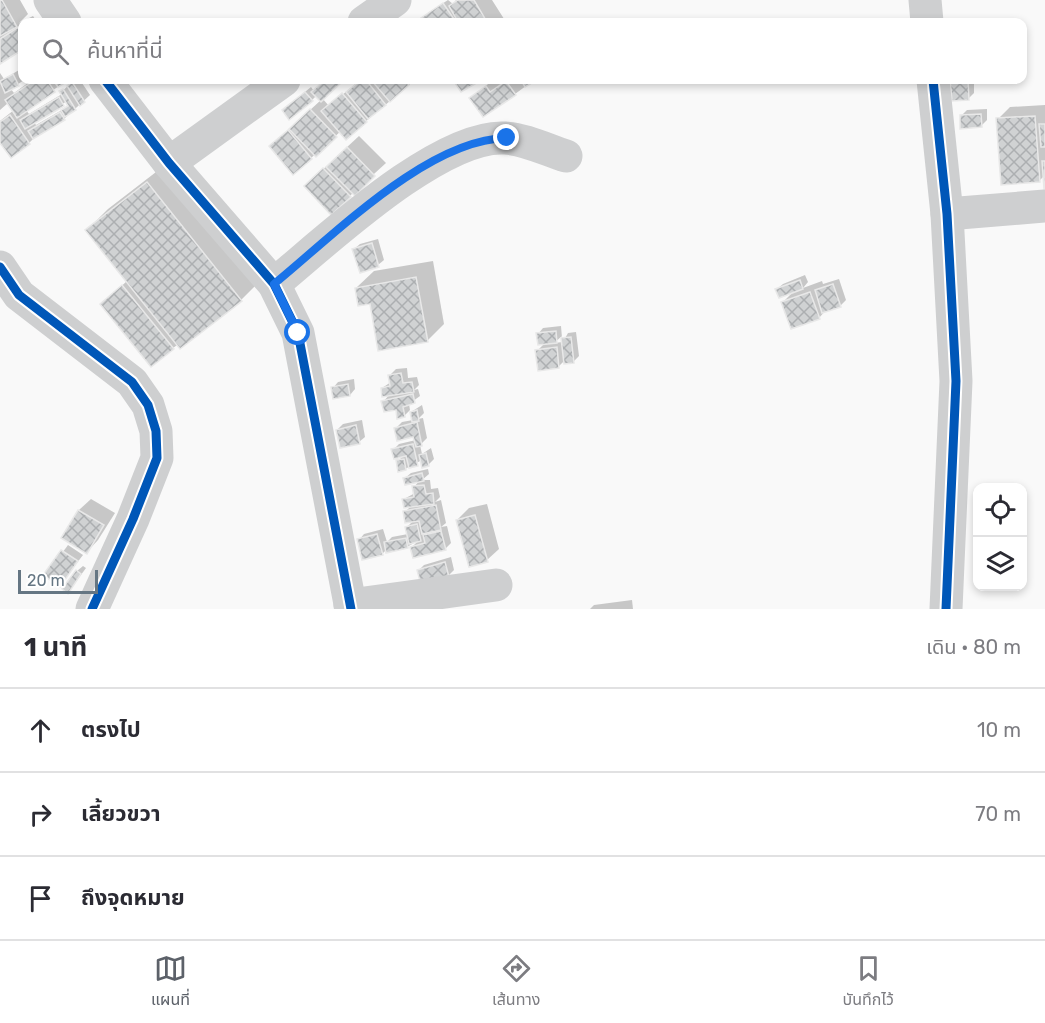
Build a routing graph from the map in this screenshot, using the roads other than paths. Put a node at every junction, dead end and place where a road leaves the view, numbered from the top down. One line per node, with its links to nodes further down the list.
1 (50, 0): 4 (street)
2 (395, 0): 5 (street)
3 (925, 0): 6 (street)
4 (62, 18)
5 (370, 18)
6 (927, 18)
7 (108, 84): 11 (street)
8 (278, 84): 11 (street)
9 (933, 84): 13 (street)
10 (566, 156): 15 (street)
11 (169, 163): 15 (street)
12 (1045, 206): 13 (street)
13 (947, 214): 19 (street)
14 (0, 267): 18 (street)
15 (274, 284): 17 (street)
16 (496, 585): 17 (street)
17 (351, 607)
18 (92, 609)
19 (946, 609)

